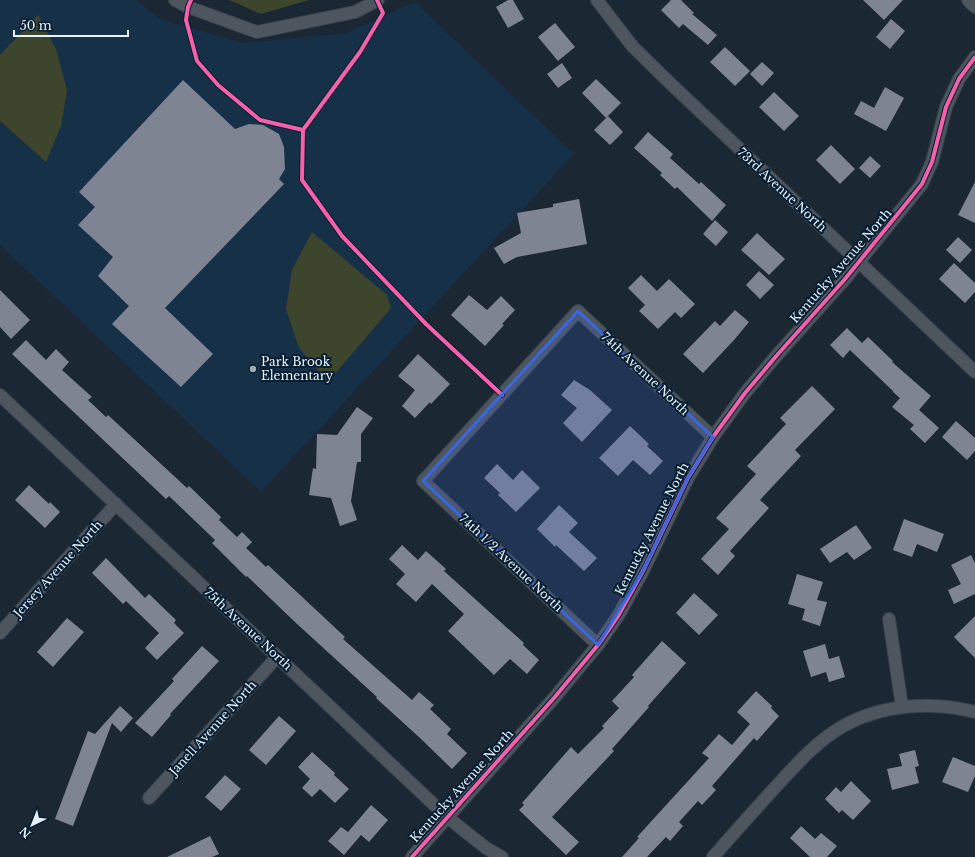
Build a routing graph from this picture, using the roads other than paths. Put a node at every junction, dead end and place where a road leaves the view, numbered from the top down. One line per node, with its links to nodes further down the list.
1 (175, 0): 2 (street)
2 (378, 0)
3 (597, 0): 7 (street, 73rd Avenue North)
4 (968, 0): 5 (street)
5 (975, 7)
6 (975, 57): 7 (street, Kentucky Avenue North)
7 (859, 262): 8 (street, 73rd Avenue North); 10 (street, Kentucky Avenue North)
8 (975, 372)
9 (0, 395): 12 (street, 75th Avenue North)
10 (713, 437): 11 (street, 74th Avenue North); 15 (street, Kentucky Avenue North)
11 (423, 481): 15 (street, 74th 1/2 Avenue North)
12 (116, 504): 14 (street, Jersey Avenue North); 16 (street, 75th Avenue North)
13 (889, 619): 17 (street)
14 (0, 633)
15 (598, 645): 20 (street, Kentucky Avenue North)
16 (277, 657): 19 (street, Janell Avenue North); 20 (street, 75th Avenue North)
17 (902, 707): 18 (street); 23 (street)
18 (975, 712)
19 (149, 798)
20 (447, 817): 21 (street, Kentucky Avenue North); 22 (street, 75th Avenue North)
21 (412, 857)
22 (502, 857)
23 (713, 857)

